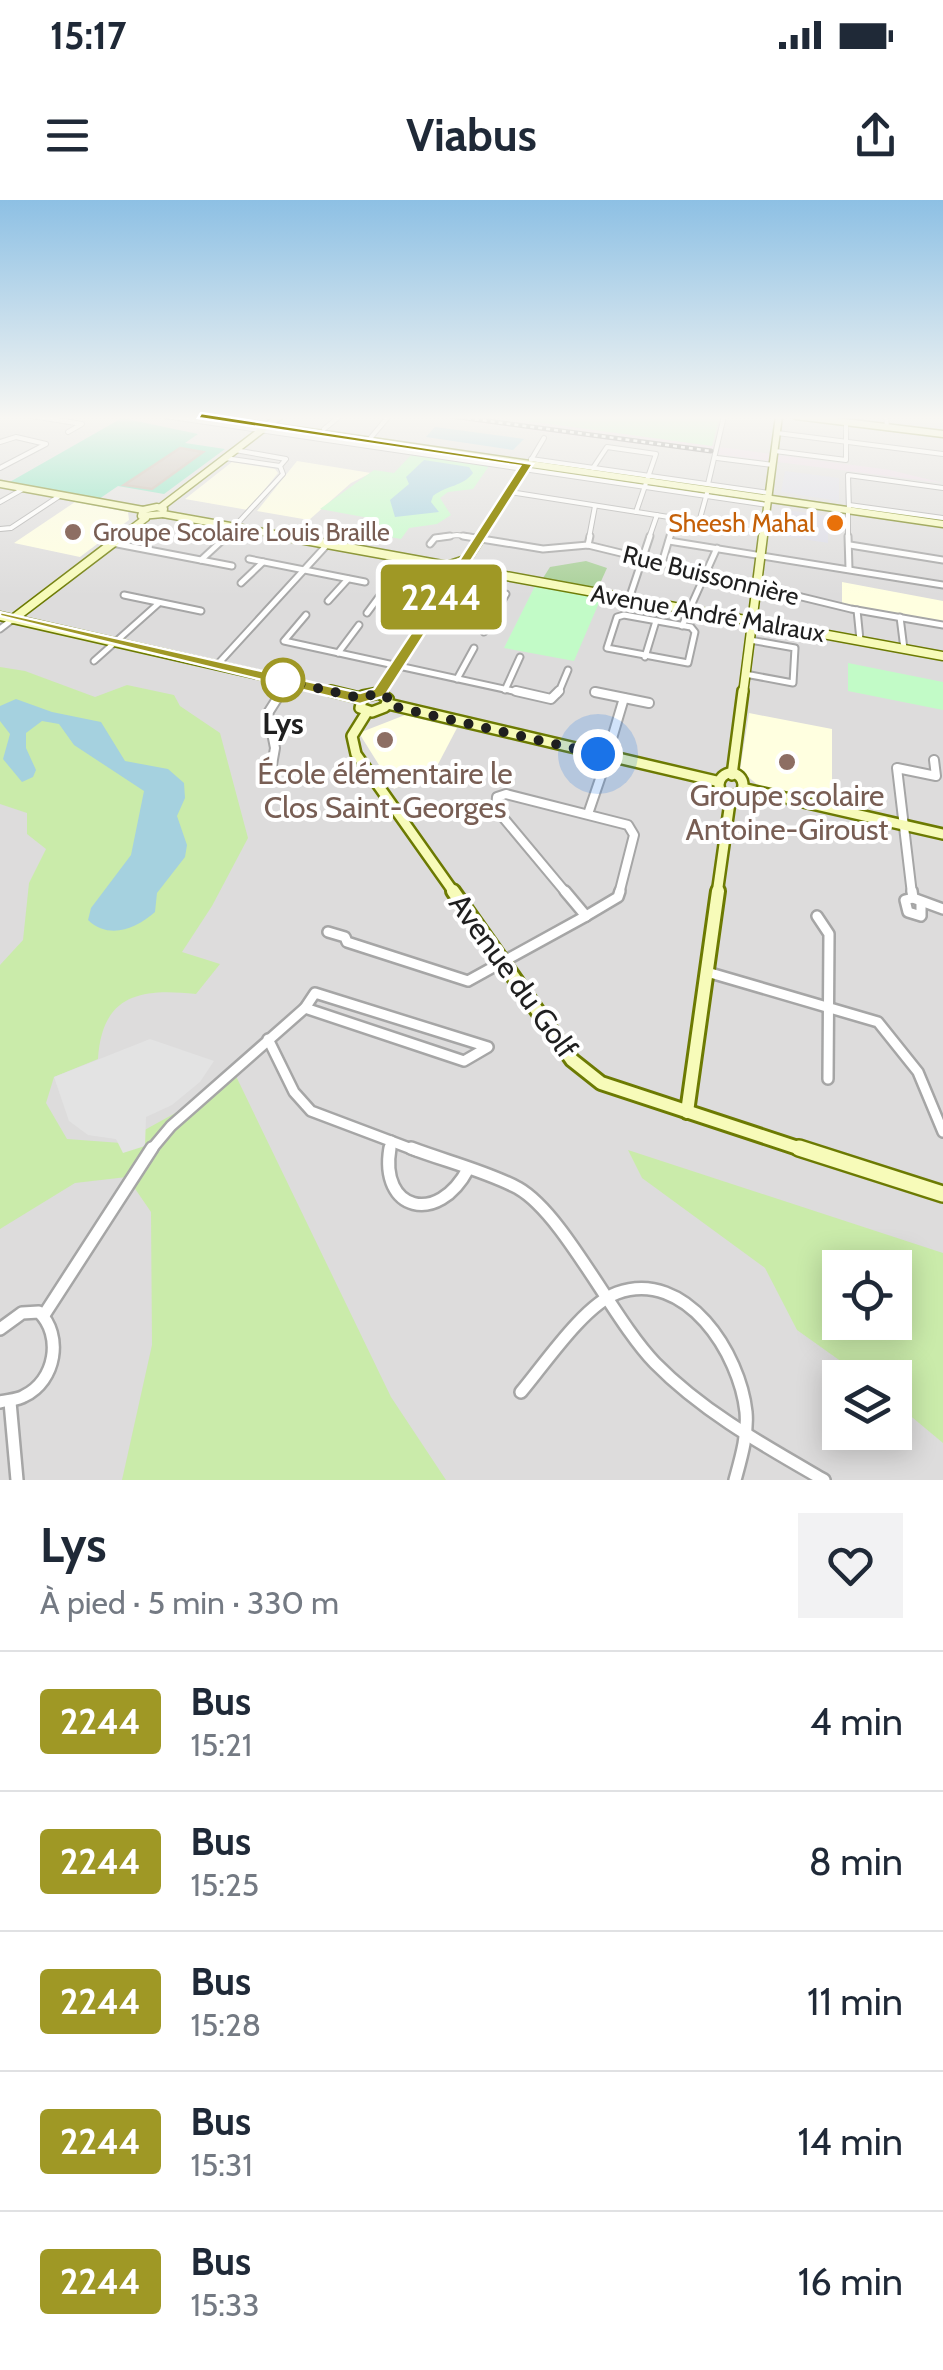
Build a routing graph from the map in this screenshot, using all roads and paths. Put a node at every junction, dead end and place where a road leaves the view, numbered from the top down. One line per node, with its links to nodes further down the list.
1 (204, 476): 20 (street)
2 (282, 476): 27 (street)
3 (520, 476): 14 (street)
4 (610, 476): 9 (street)
5 (625, 476): 9 (street)
6 (649, 476): 9 (street)
7 (712, 476): 13 (street)
8 (771, 476): 16 (street)
9 (647, 481): 13 (street); 21 (street)
10 (0, 484): 11 (street)
11 (23, 488): 15 (street); 17 (street)
12 (943, 488): 19 (street)
13 (707, 490): 16 (street); 26 (street)
14 (510, 492): 18 (street); 31 (street)
15 (61, 495): 22 (street); 28 (street)
16 (768, 499): 19 (street); 30 (street)
17 (0, 502)
18 (595, 506): 21 (street); 36 (street)
19 (849, 509): 25 (street); 37 (street)
20 (162, 511): 22 (street); 27 (street)
21 (636, 512): 23 (street)
22 (145, 514): 33 (street)
23 (658, 516): 24 (street); 40 (street)
24 (676, 518): 26 (street); 32 (street)
25 (943, 521)
26 (699, 522): 30 (street)
27 (237, 528): 34 (street); 42 (street)
28 (0, 529)
29 (340, 530): 34 (street)
30 (764, 532): 39 (street)
31 (479, 539): 35 (street, Rue Buissonnière); 36 (street, Rue Buissonnière); 45 (street)
32 (669, 541): 38 (street); 46 (street)
33 (112, 543): 42 (street); 75 (street)
34 (328, 544): 48 (street); 49 (street)
35 (430, 544)
36 (588, 545): 40 (street, Rue Buissonnière)
37 (850, 545): 43 (street); 51 (street)
38 (717, 548): 39 (street); 52 (street)
39 (761, 555): 51 (street); 59 (street)
40 (643, 558): 46 (street, Rue Buissonnière); 63 (street)
41 (249, 559): 44 (street)
42 (201, 560): 47 (street)
43 (943, 560)
44 (263, 562): 49 (street); 57 (street)
45 (464, 562): 48 (street); 50 (street)
46 (662, 563): 52 (street, Rue Buissonnière)
47 (232, 566)
48 (448, 566): 54 (street)
49 (304, 570): 55 (street); 93 (street)
50 (473, 570): 54 (street); 63 (street, Avenue André Malraux)
51 (849, 570): 58 (street)
52 (705, 573): 59 (street, Rue Buissonnière); 67 (street)
53 (396, 574): 60 (street)
54 (456, 574): 64 (street)
55 (348, 579): 56 (street); 65 (street)
56 (365, 582)
57 (241, 583)
58 (943, 584)
59 (758, 586): 68 (street, Rue Buissonnière); 77 (street)
60 (384, 590): 64 (street); 71 (street)
61 (506, 594): 70 (street)
62 (124, 595): 66 (street)
63 (629, 598): 67 (street, Avenue André Malraux)
64 (438, 601): 70 (street); 94 (street)
65 (328, 602)
66 (159, 603): 69 (street); 85 (street)
67 (688, 609): 77 (street, Avenue André Malraux); 80 (street)
68 (858, 610): 74 (street, Rue Buissonnière); 84 (street)
69 (200, 611)
70 (496, 612): 82 (street)
71 (366, 613)
72 (0, 616): 75 (street)
73 (306, 616): 88 (street)
74 (900, 617): 79 (street, Rue Buissonnière); 87 (street)
75 (12, 619): 81 (street); 85 (street)
76 (656, 621): 80 (street); 91 (street); 91 (street)
77 (752, 621): 83 (street); 84 (street, Avenue André Malraux)
78 (359, 625): 88 (street)
79 (943, 625)
80 (682, 626): 91 (street)
81 (0, 629)
82 (484, 632)
83 (750, 640): 96 (street); 96 (street)
84 (860, 640): 87 (street, Avenue André Malraux)
85 (114, 642): 92 (street); 93 (street)
86 (474, 648): 97 (street)
87 (904, 648): 89 (street, Avenue André Malraux)
88 (338, 653): 94 (street)
89 (943, 656)
90 (520, 657): 99 (street)
91 (645, 658)
92 (94, 660)
93 (216, 666): 98 (street)
94 (397, 666): 97 (street); 101 (street)
95 (568, 670): 99 (street)
96 (745, 674): 113 (street)
97 (458, 679): 99 (street)
98 (288, 682): 102 (street); 111 (street)
99 (505, 690)
100 (595, 692): 103 (street)
101 (379, 693): 102 (street); 105 (street)
102 (360, 698): 106 (street)
103 (624, 698): 104 (street); 107 (street)
104 (649, 703)
105 (388, 704): 106 (street); 108 (street)
106 (367, 712): 124 (street, Avenue du Golf)
107 (610, 745): 108 (street); 109 (street)
108 (598, 754): 109 (street); 112 (street)
109 (615, 758): 112 (street); 114 (street)
110 (934, 760): 118 (street)
111 (272, 765)
112 (602, 770): 117 (street)
113 (732, 775): 114 (street); 115 (street)
114 (716, 782): 116 (street)
115 (746, 788): 116 (street); 118 (street)
116 (731, 795): 125 (street)
117 (588, 814): 121 (street); 121 (street)
118 (904, 825): 119 (street); 120 (street)
119 (943, 834)
120 (943, 908)
121 (586, 916): 124 (street)
122 (817, 916): 126 (street)
123 (328, 932): 124 (street)
124 (502, 962): 130 (street, Avenue du Golf)
125 (707, 972): 126 (street); 130 (street)
126 (828, 1006): 129 (street); 131 (street)
127 (306, 1008): 127 (street); 128 (street)
128 (268, 1040): 132 (street); 136 (street)
129 (828, 1079)
130 (687, 1112): 134 (street, Avenue du Golf)
131 (943, 1132)
132 (391, 1140): 133 (street); 133 (street)
133 (468, 1169): 135 (street)
134 (943, 1194)
135 (603, 1300): 138 (street); 140 (street); 140 (street)
136 (44, 1315): 137 (street); 139 (street)
137 (0, 1329)
138 (521, 1392)
139 (5, 1402): 141 (street)
140 (747, 1434): 142 (street); 143 (street)
141 (17, 1480)
142 (735, 1480)
143 (824, 1480)

